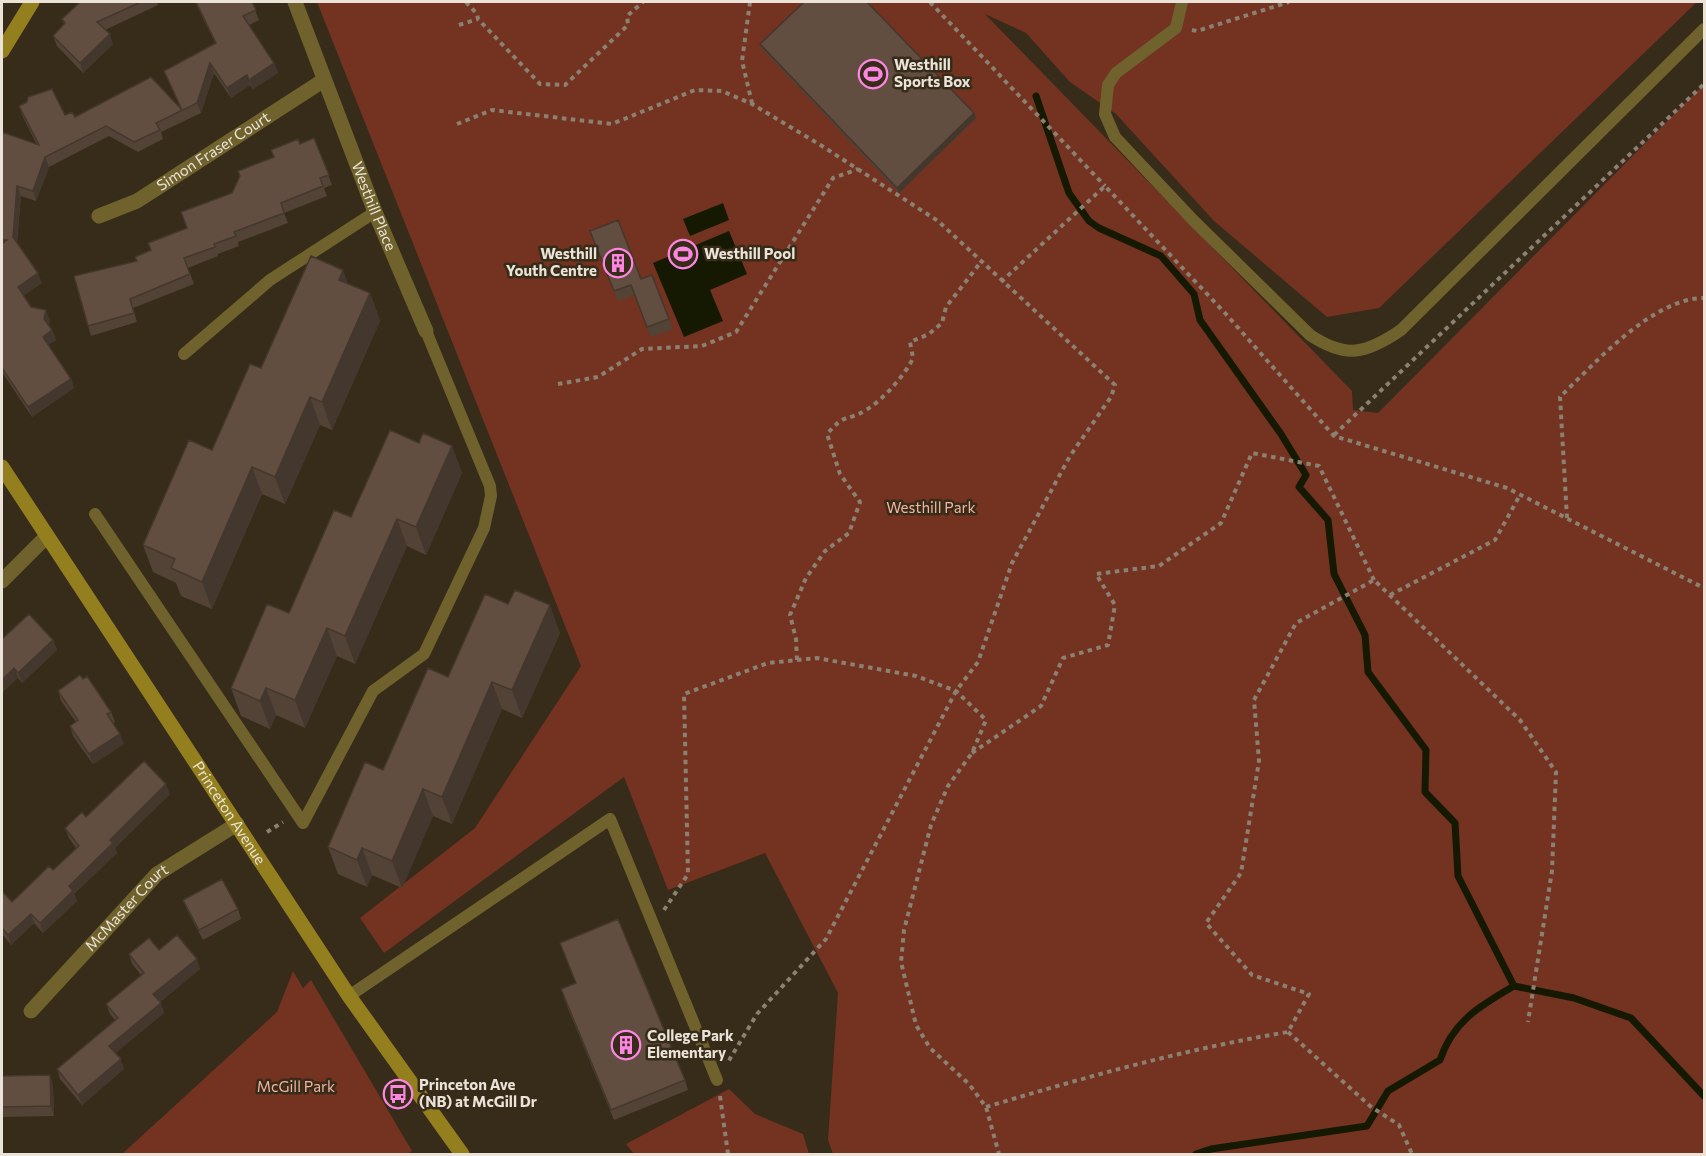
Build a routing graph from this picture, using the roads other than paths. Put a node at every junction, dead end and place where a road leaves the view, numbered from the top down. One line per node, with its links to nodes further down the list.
1 (32, 2): 5 (street)
2 (295, 2): 6 (street, Westhill Place)
3 (1182, 2): 4 (lane)
4 (1704, 29)
5 (2, 51)
6 (324, 80): 7 (street, Westhill Place); 8 (street, Simon Fraser Court)
7 (375, 212): 9 (street, Westhill Place); 10 (lane)
8 (99, 216)
9 (426, 331): 12 (lane)
10 (184, 354)
11 (2, 467): 13 (street, Princeton Avenue)
12 (95, 514)
13 (46, 537): 14 (street); 15 (street, Princeton Avenue)
14 (2, 581)
15 (237, 824): 16 (street, Princeton Avenue); 17 (street, McMaster Court)
16 (349, 996): 18 (lane); 19 (street, Princeton Avenue)
17 (31, 1011)
18 (717, 1080)
19 (459, 1154)

